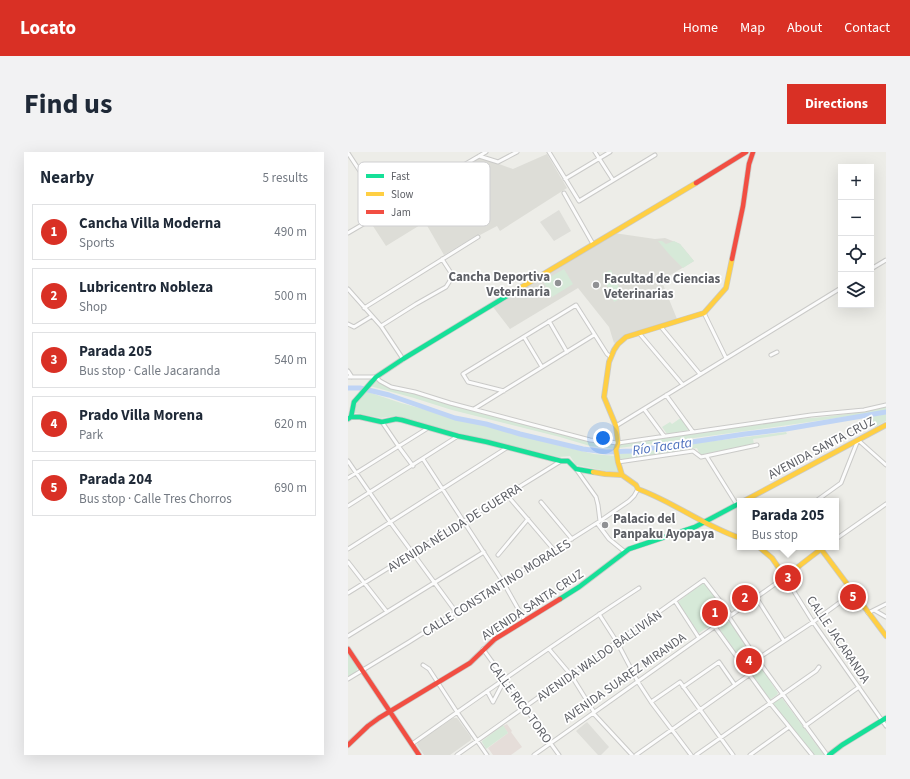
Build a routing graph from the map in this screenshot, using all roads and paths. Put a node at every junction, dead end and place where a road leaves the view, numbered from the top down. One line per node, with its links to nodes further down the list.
1 (486, 152): 11 (street)
2 (517, 152): 11 (street)
3 (556, 152): 8 (street)
4 (595, 152): 12 (street)
5 (610, 152): 12 (street)
6 (746, 152): 21 (main road)
7 (753, 152): 28 (main road)
8 (549, 153): 15 (street)
9 (348, 154): 14 (street)
10 (655, 155): 16 (street)
11 (479, 156): 13 (street)
12 (599, 158): 15 (street); 16 (street)
13 (469, 162)
14 (358, 169)
15 (565, 179): 16 (street)
16 (613, 180)
17 (564, 192): 21 (street)
18 (360, 226): 19 (street)
19 (348, 233)
20 (478, 237): 22 (street)
21 (593, 244): 42 (main road)
22 (442, 259): 27 (street); 32 (street)
23 (886, 260): 24 (street)
24 (874, 267)
25 (348, 289): 27 (street)
26 (838, 290): 41 (street)
27 (364, 308): 29 (street)
28 (704, 313): 33 (main road); 41 (street)
29 (372, 316): 31 (street); 32 (street)
30 (549, 321): 35 (street); 36 (street); 37 (street)
31 (348, 324)
32 (380, 326): 42 (street)
33 (660, 326): 34 (main road); 45 (street)
34 (639, 333): 40 (main road); 48 (street)
35 (594, 334): 37 (street); 40 (street)
36 (524, 337): 43 (street); 49 (street)
37 (567, 352): 43 (street)
38 (777, 352): 39 (street)
39 (771, 355)
40 (611, 357): 57 (main road)
41 (726, 358): 45 (street)
42 (403, 359): 47 (main road)
43 (542, 367): 49 (street)
44 (348, 370): 46 (street)
45 (700, 374): 48 (street)
46 (350, 377): 47 (street)
47 (376, 377): 53 (street); 54 (main road)
48 (683, 385): 50 (street)
49 (504, 391): 53 (street)
50 (666, 395): 52 (street); 59 (street)
51 (886, 405): 59 (street)
52 (644, 409): 57 (street); 61 (street)
53 (474, 410): 63 (street)
54 (350, 418): 55 (main road)
55 (382, 422): 58 (main road); 65 (street)
56 (886, 425): 62 (main road, AVENIDA SANTA CRUZ)
57 (616, 426): 63 (main road)
58 (428, 428): 60 (main road); 65 (street)
59 (693, 432): 61 (street)
60 (458, 436): 66 (main road); 68 (street)
61 (664, 436): 63 (street)
62 (858, 440): 72 (street); 82 (main road, AVENIDA SANTA CRUZ); 83 (street)
63 (618, 443): 71 (main road)
64 (757, 445): 67 (street)
65 (399, 447): 73 (street); 75 (street)
66 (508, 447): 70 (main road); 79 (street)
67 (707, 457): 71 (street); 84 (street)
68 (423, 459): 73 (street); 79 (street)
69 (348, 461): 75 (street)
70 (561, 461): 74 (main road); 81 (street, AVENIDA NÉLIDA DE GUERRA)
71 (618, 462): 76 (main road)
72 (886, 465)
73 (413, 466): 80 (street)
74 (576, 469): 76 (main road); 92 (street)
75 (357, 473): 77 (street); 80 (street)
76 (622, 475): 78 (main road)
77 (348, 478)
78 (638, 488): 92 (street, CALLE CONSTANTINO MORALES); 93 (main road)
79 (443, 489): 90 (street); 91 (street)
80 (370, 492): 88 (street); 91 (street)
81 (507, 495): 89 (street); 90 (street, AVENIDA NÉLIDA DE GUERRA)
82 (750, 498)
83 (820, 498)
84 (737, 501)
85 (541, 502): 96 (street)
86 (886, 504): 95 (street)
87 (737, 505): 93 (main road, AVENIDA SANTA CRUZ)
88 (348, 506)
89 (528, 519): 98 (street); 105 (street)
90 (464, 521): 102 (street); 104 (street, AVENIDA NÉLIDA DE GUERRA)
91 (390, 522): 97 (street); 104 (street)
92 (599, 522): 96 (street, CALLE CONSTANTINO MORALES); 103 (street)
93 (704, 522): 94 (main road); 103 (main road, AVENIDA SANTA CRUZ)
94 (737, 537)
95 (839, 537)
96 (572, 539): 98 (street, CALLE CONSTANTINO MORALES)
97 (348, 549)
98 (554, 550): 108 (street, CALLE CONSTANTINO MORALES)
99 (763, 550): 107 (main road, CALLE JACARANDA)
100 (820, 550): 107 (main road, AVENIDA SUAREZ MIRANDA)
101 (824, 550): 112 (main road)
102 (484, 552): 108 (street); 109 (street)
103 (625, 552): 124 (main road, AVENIDA SANTA CRUZ)
104 (412, 553): 109 (street); 110 (street, AVENIDA NÉLIDA DE GUERRA)
105 (498, 555)
106 (348, 562): 110 (street)
107 (785, 577): 114 (street, AVENIDA SUAREZ MIRANDA); 125 (street, CALLE JACARANDA)
108 (503, 582): 119 (street, CALLE CONSTANTINO MORALES); 124 (street)
109 (434, 583): 118 (street); 119 (street)
110 (364, 584): 113 (street, AVENIDA NÉLIDA DE GUERRA); 118 (street)
111 (639, 588): 121 (street)
112 (854, 592): 120 (main road); 125 (street)
113 (348, 593)
114 (756, 597): 122 (street, AVENIDA SUAREZ MIRANDA); 130 (street)
115 (674, 601): 122 (street, AVENIDA WALDO BALLIVIÁN); 129 (street); 131 (street, AVENIDA WALDO BALLIVIÁN)
116 (886, 604): 117 (street)
117 (874, 610): 120 (street); 123 (street)
118 (387, 612): 127 (street)
119 (456, 612): 138 (street, CALLE CONSTANTINO MORALES)
120 (868, 613): 128 (main road)
121 (599, 614): 131 (street); 134 (street)
122 (730, 616): 126 (street, AVENIDA SUAREZ MIRANDA); 135 (street)
123 (886, 617)
124 (525, 621): 133 (main road, AVENIDA SANTA CRUZ)
125 (813, 622): 130 (street); 147 (street, CALLE JACARANDA)
126 (715, 627): 129 (street, AVENIDA SUAREZ MIRANDA); 140 (street)
127 (348, 636)
128 (886, 636)
129 (699, 638): 143 (street, AVENIDA SUAREZ MIRANDA)
130 (784, 641): 135 (street)
131 (617, 642): 139 (street, AVENIDA WALDO BALLIVIÁN); 143 (street)
132 (348, 649): 138 (main road)
133 (483, 649): 142 (street, CALLE RICO TORO); 144 (main road, AVENIDA SANTA CRUZ)
134 (549, 649): 139 (street); 142 (street)
135 (757, 659): 149 (street)
136 (423, 665): 144 (street)
137 (818, 667): 149 (street)
138 (363, 670): 141 (street, CALLE CONSTANTINO MORALES); 154 (main road)
139 (571, 675): 152 (street, AVENIDA WALDO BALLIVIÁN); 156 (street)
140 (749, 675): 145 (street); 151 (street)
141 (348, 679)
142 (505, 680): 148 (street); 148 (street); 152 (street, CALLE RICO TORO)
143 (638, 682): 150 (street); 156 (street, AVENIDA SUAREZ MIRANDA)
144 (438, 683): 154 (main road, AVENIDA SANTA CRUZ); 155 (street)
145 (735, 685): 146 (street); 153 (street)
146 (683, 687): 150 (street); 153 (street)
147 (859, 687): 157 (street, CALLE JACARANDA); 158 (street)
148 (487, 692): 155 (street)
149 (782, 695): 151 (street); 158 (street)
150 (651, 702): 161 (street)
151 (770, 703): 160 (street); 162 (street)
152 (524, 707): 163 (street, AVENIDA WALDO BALLIVIÁN); 164 (street, CALLE RICO TORO)
153 (700, 710): 161 (street); 162 (street)
154 (390, 711): 165 (main road); 166 (main road, AVENIDA SANTA CRUZ)
155 (457, 712): 163 (street); 165 (street)
156 (593, 713): 164 (street, AVENIDA SUAREZ MIRANDA); 172 (street)
157 (884, 719): 159 (street, CALLE JACARANDA); 179 (main road)
158 (805, 726): 179 (street)
159 (886, 726)
160 (789, 727): 177 (street); 178 (street)
161 (671, 729): 173 (street); 174 (street)
162 (720, 738): 175 (street); 176 (street)
163 (477, 741): 168 (street, AVENIDA WALDO BALLIVIÁN); 169 (street)
164 (550, 743): 170 (street, AVENIDA SUAREZ MIRANDA); 171 (street, CALLE RICO TORO)
165 (412, 744): 167 (main road)
166 (348, 745)
167 (419, 755)
168 (458, 755)
169 (487, 755)
170 (534, 755)
171 (559, 755)
172 (632, 755)
173 (636, 755)
174 (691, 755)
175 (696, 755)
176 (733, 755)
177 (750, 755)
178 (812, 755)
179 (828, 755)

